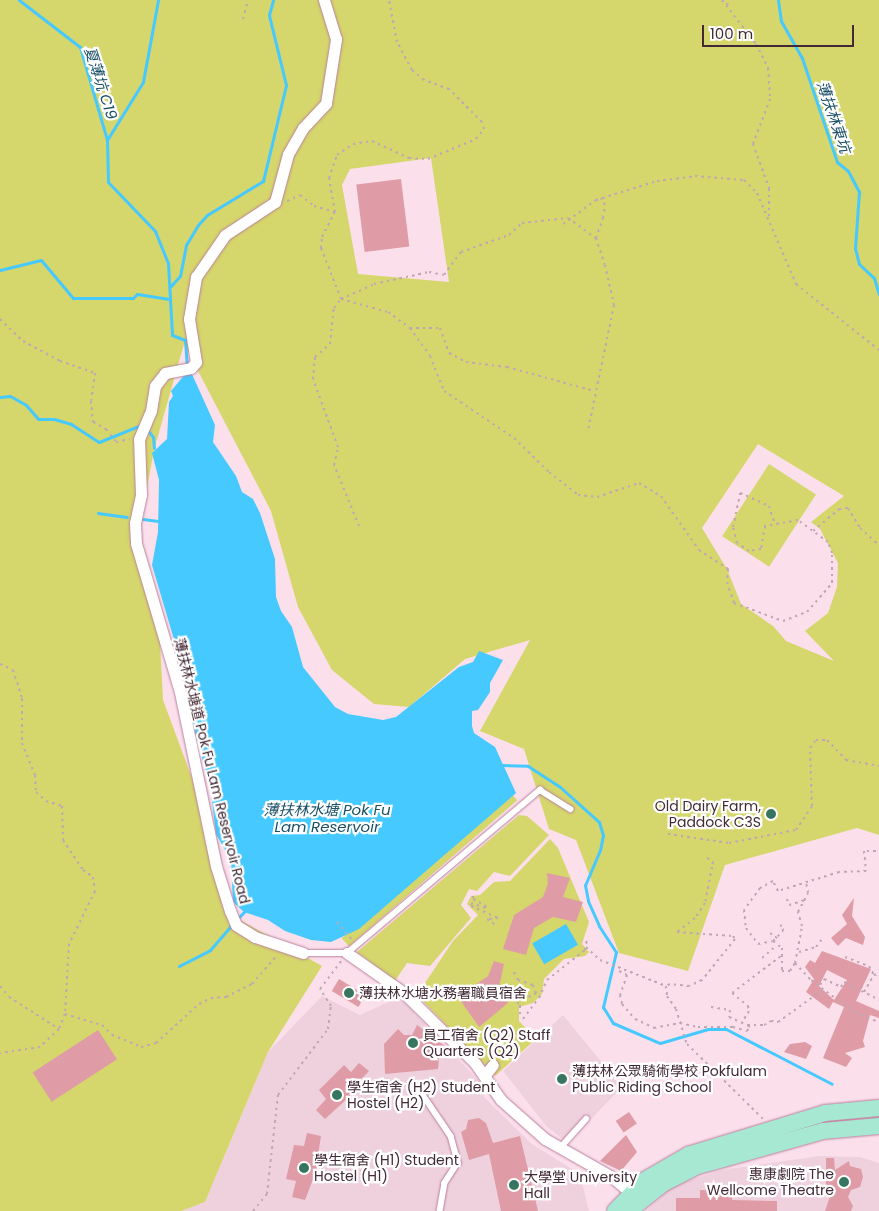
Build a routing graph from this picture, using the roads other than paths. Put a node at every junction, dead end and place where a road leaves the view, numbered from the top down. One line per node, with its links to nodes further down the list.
1 (324, 0): 3 (street, 薄扶林水塘道 Pok Fu Lam Reservoir Road)
2 (570, 810): 4 (lane)
3 (298, 951): 4 (lane, 薄扶林水塘道 Pok Fu Lam Reservoir Road)
4 (347, 953): 6 (street)
5 (493, 1065): 6 (street)
6 (484, 1076): 11 (street)
7 (418, 1089): 13 (lane)
8 (879, 1108): 12 (main road)
9 (586, 1120): 11 (lane)
10 (879, 1126): 12 (main road)
11 (560, 1148): 12 (street)
12 (633, 1201): 14 (main road)
13 (440, 1211)
14 (615, 1211)

